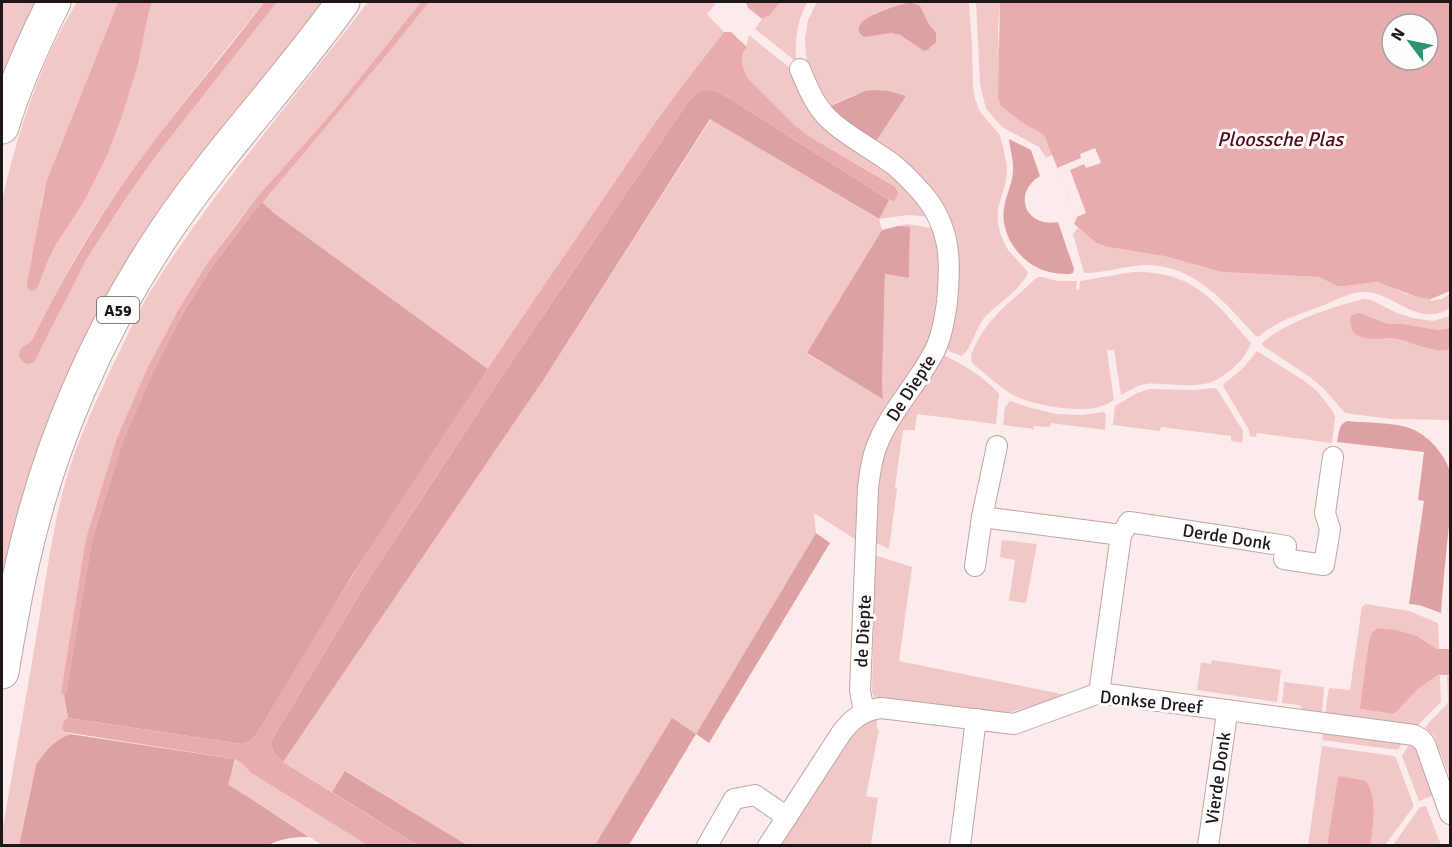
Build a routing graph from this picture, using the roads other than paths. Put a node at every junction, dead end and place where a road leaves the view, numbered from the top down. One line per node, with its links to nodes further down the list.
1 (54, 2): 4 (highway)
2 (344, 2): 11 (highway, A59)
3 (800, 69): 9 (street, De Diepte)
4 (2, 127)
5 (997, 446): 7 (street)
6 (1333, 457): 8 (street, Derde Donk)
7 (982, 517): 8 (street); 10 (street)
8 (1121, 536): 12 (street)
9 (866, 550): 14 (street, de Diepte)
10 (975, 566)
11 (2, 672)
12 (1099, 693): 13 (street, Donkse Dreef); 15 (street, Donkse Dreef)
13 (1227, 710): 16 (street, Donkse Dreef); 21 (street, Vierde Donk)
14 (864, 712): 15 (street, Donkse Dreef); 17 (street)
15 (976, 719): 20 (street)
16 (1449, 805)
17 (787, 817): 18 (street); 19 (street)
18 (707, 846)
19 (768, 846)
20 (960, 846)
21 (1208, 846)

